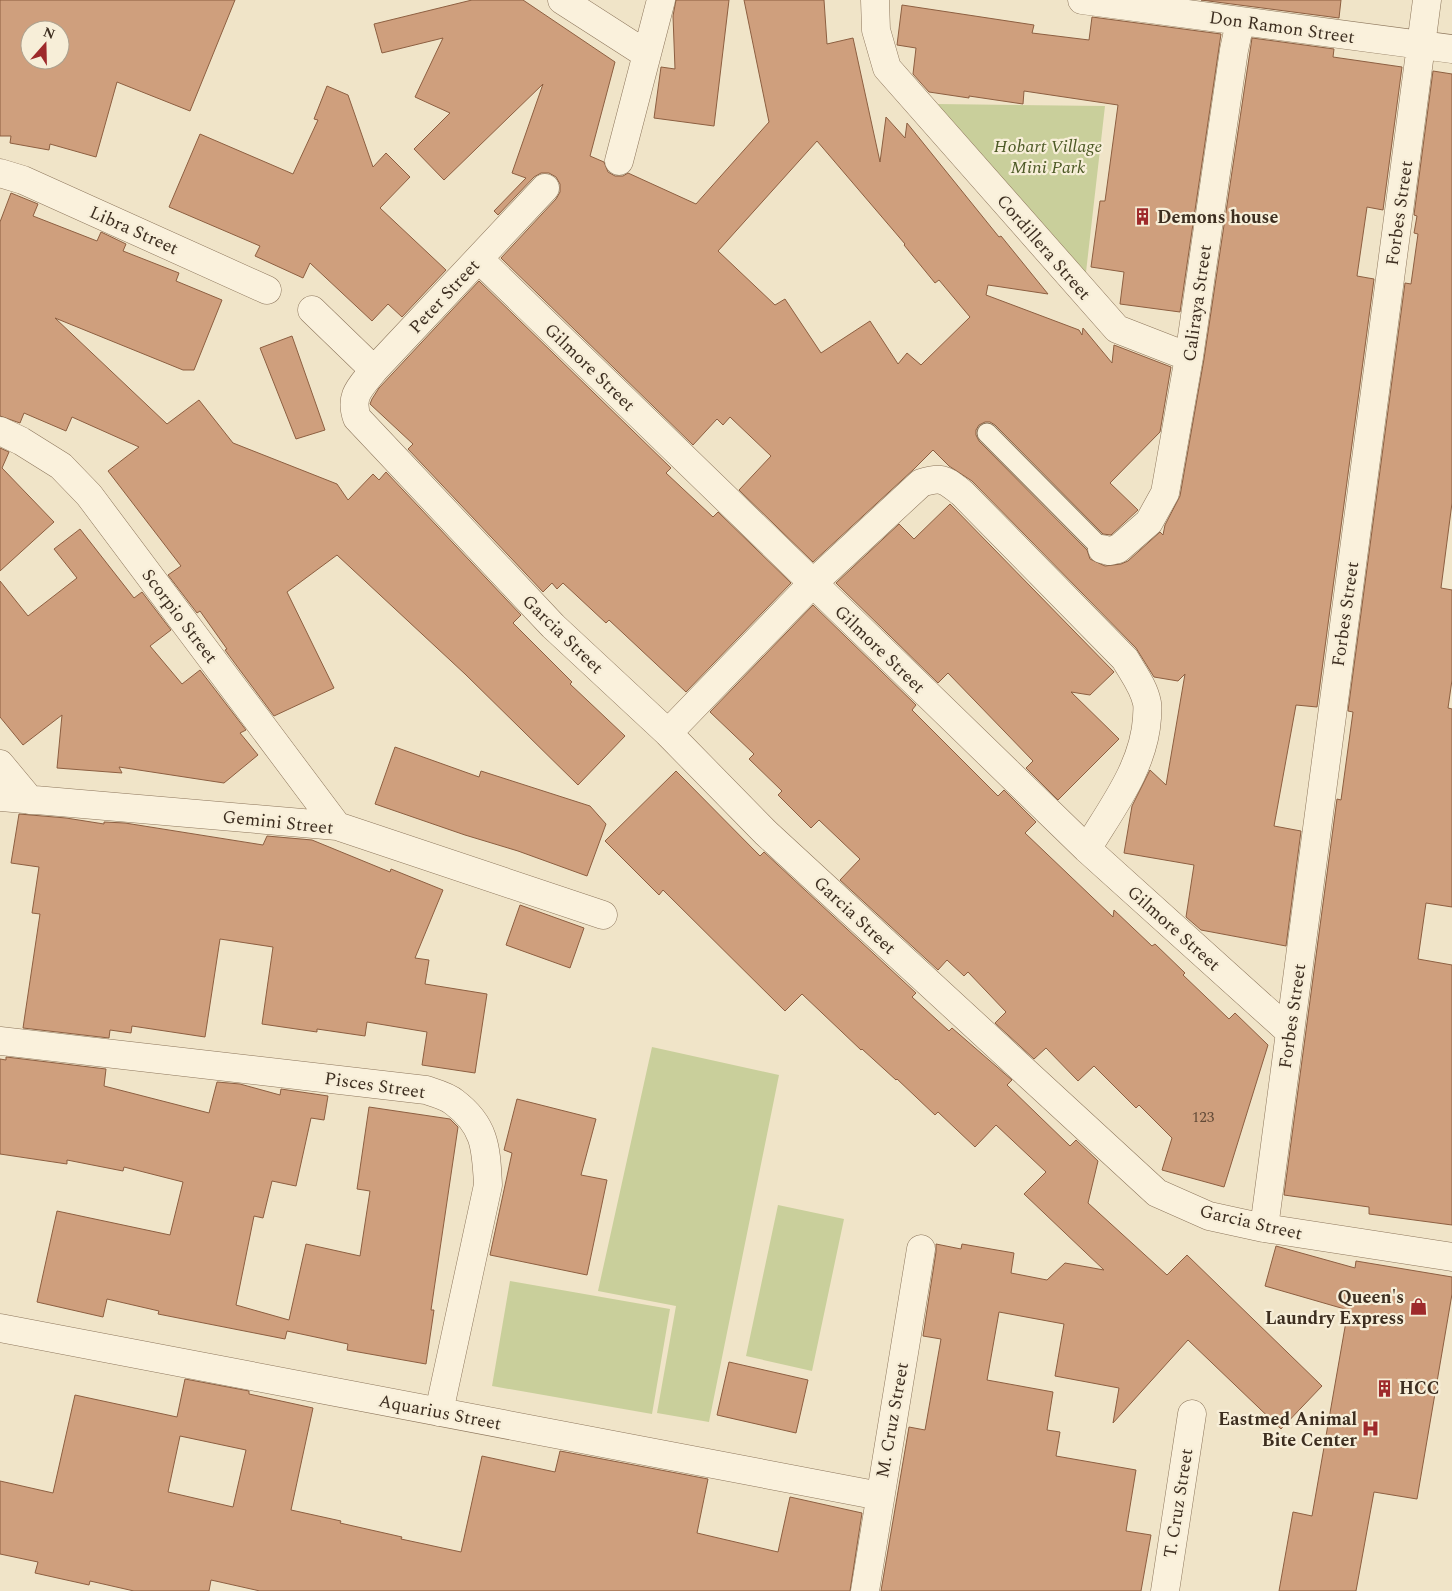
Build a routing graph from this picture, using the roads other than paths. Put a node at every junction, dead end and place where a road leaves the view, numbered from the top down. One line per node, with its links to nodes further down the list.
1 (562, 0): 9 (street)
2 (661, 0): 9 (street)
3 (874, 0): 16 (street, Cordillera Street)
4 (1088, 0): 6 (street, Don Ramon Street)
5 (1428, 0): 7 (street, Forbes Street)
6 (1240, 22): 7 (street, Don Ramon Street); 16 (street, Caliraya Street)
7 (1421, 45): 8 (street, Don Ramon Street); 30 (street, Forbes Street)
8 (1452, 49)
9 (646, 54): 10 (street)
10 (619, 161)
11 (0, 173): 14 (street, Libra Street)
12 (545, 188): 13 (street, Peter Street)
13 (479, 259): 17 (street, Peter Street); 22 (street, Gilmore Street)
14 (267, 290)
15 (312, 310): 17 (street)
16 (1189, 357): 21 (street, Caliraya Street)
17 (374, 370): 18 (street, Peter Street)
18 (353, 408): 23 (street, Garcia Street)
19 (0, 431): 27 (street, Scorpio Street)
20 (987, 434): 21 (lane)
21 (1102, 549)
22 (812, 584): 23 (street); 28 (street, Gilmore Street); 28 (street)
23 (668, 733): 32 (street, Garcia Street)
24 (0, 764): 26 (street)
25 (0, 797): 26 (street, Gemini Street)
26 (30, 800): 27 (street, Gemini Street)
27 (337, 826): 29 (street, Gemini Street)
28 (1087, 849): 30 (street, Gilmore Street)
29 (603, 915)
30 (1290, 1032): 32 (street, Forbes Street)
31 (0, 1041): 36 (street, Pisces Street)
32 (1264, 1228): 34 (street, Garcia Street)
33 (921, 1249): 38 (street, M. Cruz Street)
34 (1452, 1257)
35 (0, 1328): 36 (street, Aquarius Street)
36 (439, 1412): 38 (street, Aquarius Street)
37 (1192, 1414): 40 (street, T. Cruz Street)
38 (880, 1496): 39 (street, M. Cruz Street)
39 (865, 1591)
40 (1165, 1591)

